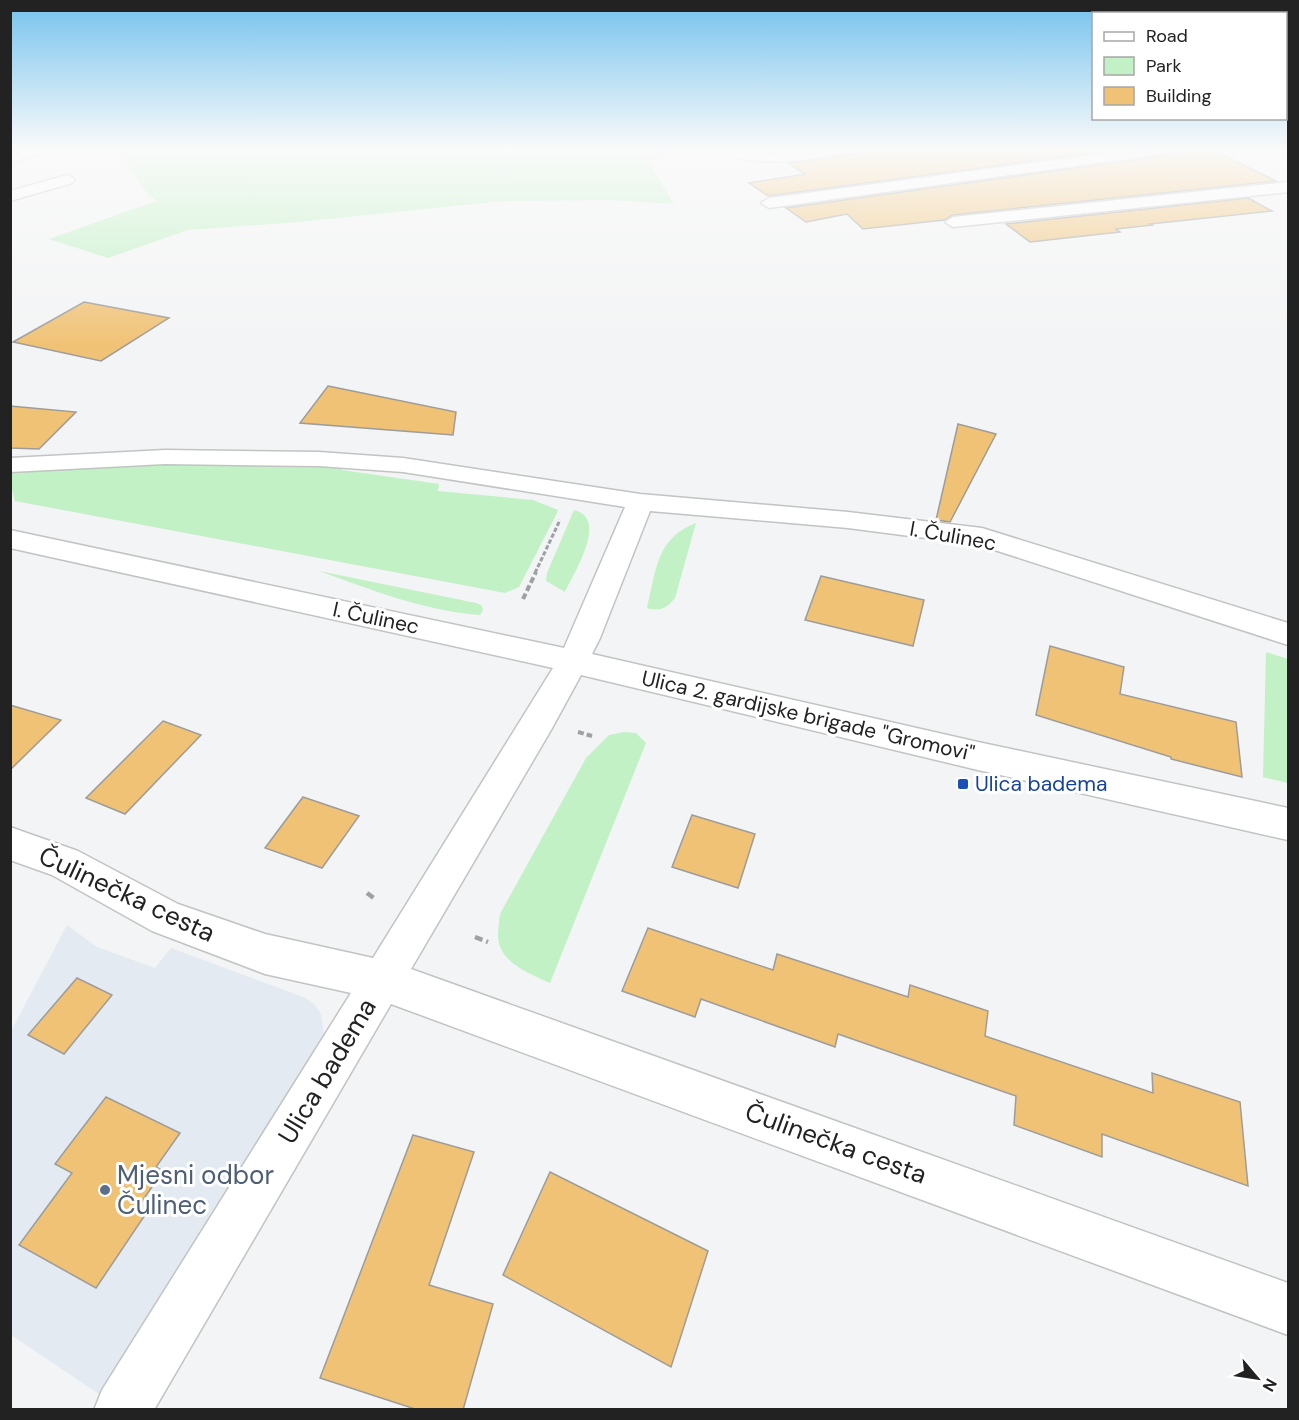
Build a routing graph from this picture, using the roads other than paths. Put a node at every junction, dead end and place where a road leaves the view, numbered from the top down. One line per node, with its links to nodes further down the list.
1 (1027, 214): 2 (street)
2 (953, 222)
3 (10, 465): 4 (street, I. Čulinec)
4 (640, 502): 6 (street, I. Čulinec); 7 (street)
5 (10, 539): 7 (street, I. Čulinec)
6 (1288, 634)
7 (574, 661): 8 (street, Ulica 2. gardijske brigade "Gromovi"); 10 (street)
8 (1288, 824)
9 (10, 843): 10 (street, Čulinečka cesta)
10 (382, 980): 11 (street, Čulinečka cesta); 12 (street, Ulica badema)
11 (1288, 1309)
12 (123, 1410)

